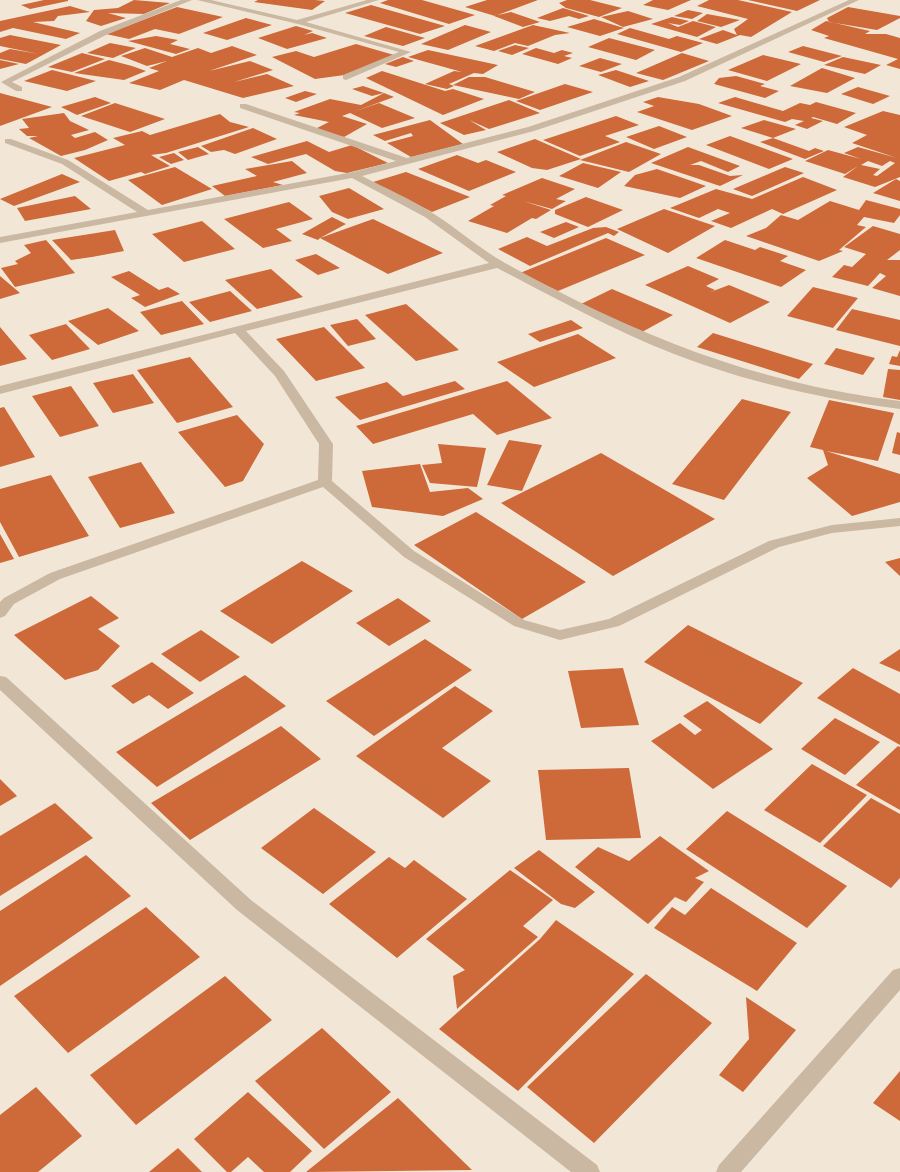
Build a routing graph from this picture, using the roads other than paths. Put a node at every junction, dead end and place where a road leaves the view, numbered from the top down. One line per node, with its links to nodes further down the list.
1 (188, 0): 7 (street)
2 (201, 0): 5 (street)
3 (375, 0): 5 (street)
4 (855, 0): 10 (street)
5 (297, 21): 6 (street)
6 (346, 77)
7 (19, 89)
8 (243, 106): 10 (street)
9 (8, 141): 12 (street)
10 (406, 161): 11 (street)
11 (353, 175): 12 (street); 14 (street)
12 (146, 213): 13 (street)
13 (0, 240)
14 (498, 264): 15 (street); 17 (street)
15 (238, 329): 16 (street); 18 (street)
16 (0, 390)
17 (900, 405)
18 (325, 482): 19 (street); 20 (street)
19 (900, 522)
20 (0, 613)
21 (0, 681): 23 (street)
22 (900, 975): 24 (street)
23 (589, 1172)
24 (727, 1172)

